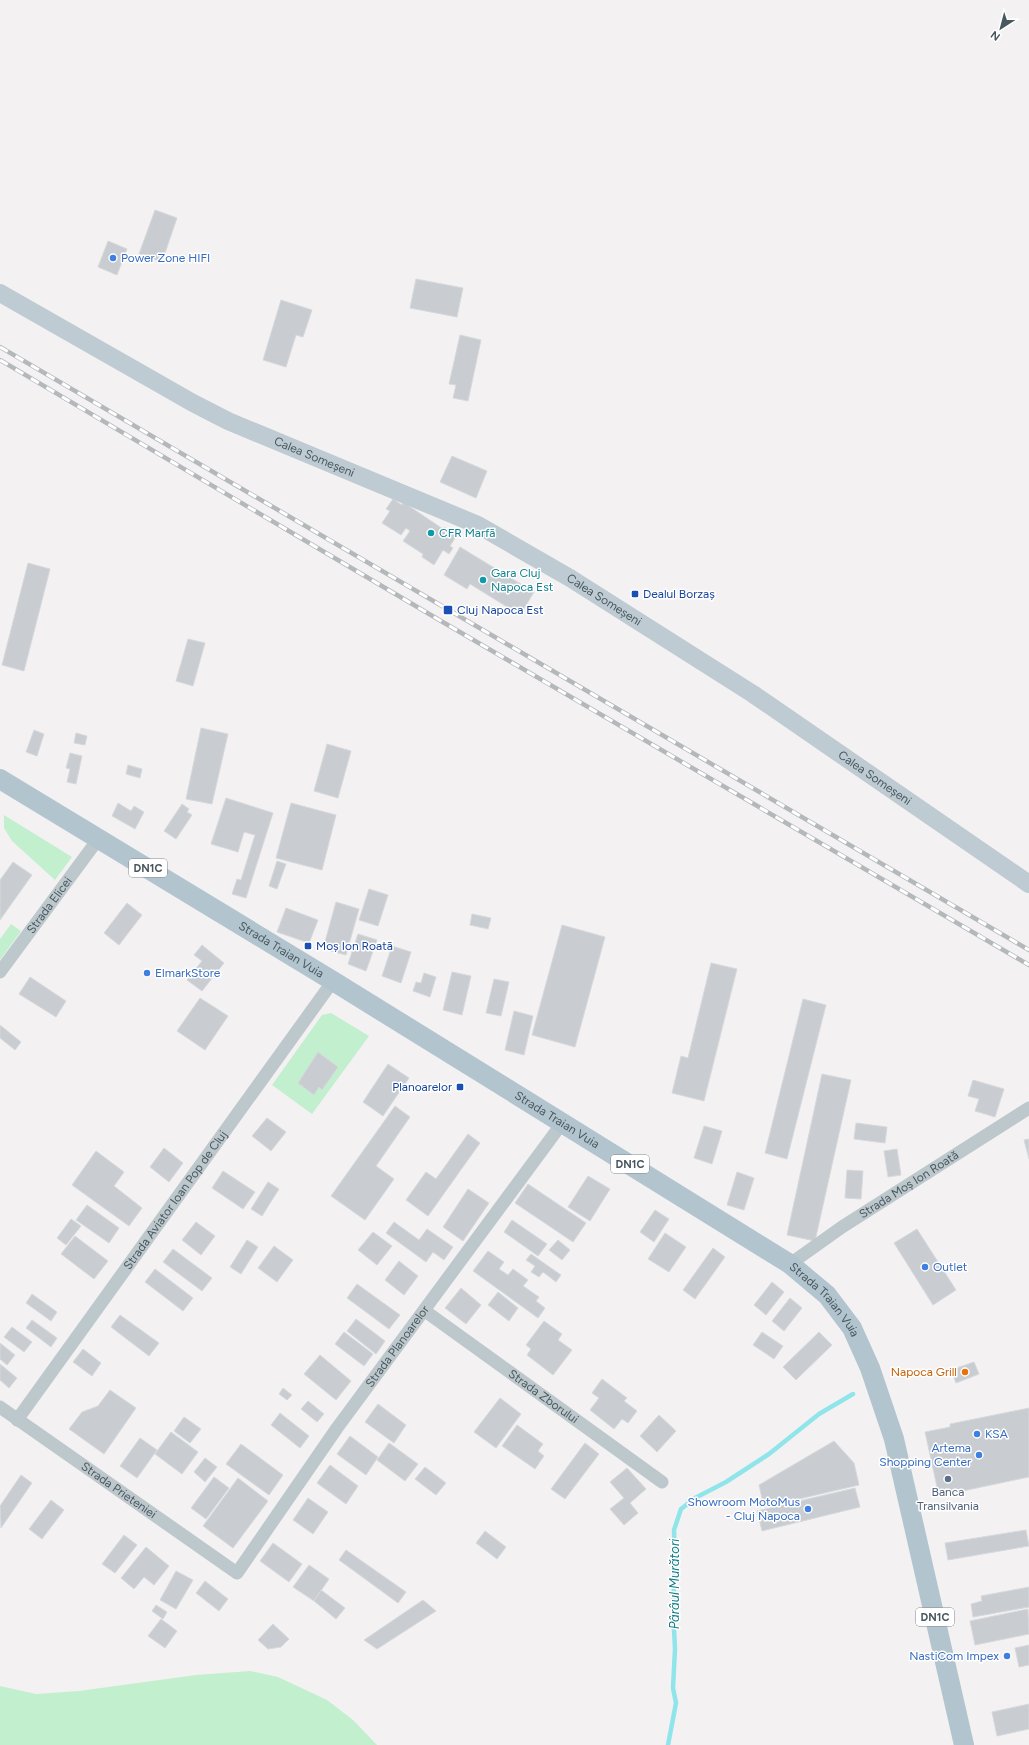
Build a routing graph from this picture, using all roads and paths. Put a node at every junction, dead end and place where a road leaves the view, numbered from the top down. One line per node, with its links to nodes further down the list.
1 (0, 293): 4 (main road, Calea Someșeni)
2 (0, 780): 3 (main road, Strada Traian Vuia / DN1C)
3 (99, 838): 5 (street, Strada Elicei); 6 (main road, Strada Traian Vuia / DN1C)
4 (1029, 884)
5 (0, 972)
6 (333, 981): 8 (main road, Strada Traian Vuia / DN1C); 12 (street, Strada Aviator Ioan Pop de Cluj)
7 (1029, 1108): 9 (street, Strada Moș Ion Roată)
8 (563, 1122): 9 (main road, Strada Traian Vuia / DN1C); 10 (street, Strada Planoarelor)
9 (790, 1264): 15 (main road, Strada Traian Vuia / DN1C)
10 (425, 1311): 13 (street, Strada Zborului); 14 (street, Strada Planoarelor)
11 (0, 1407): 12 (street, Strada Prieteniei)
12 (17, 1420): 14 (street, Strada Prieteniei)
13 (662, 1482)
14 (237, 1574)
15 (964, 1745)

